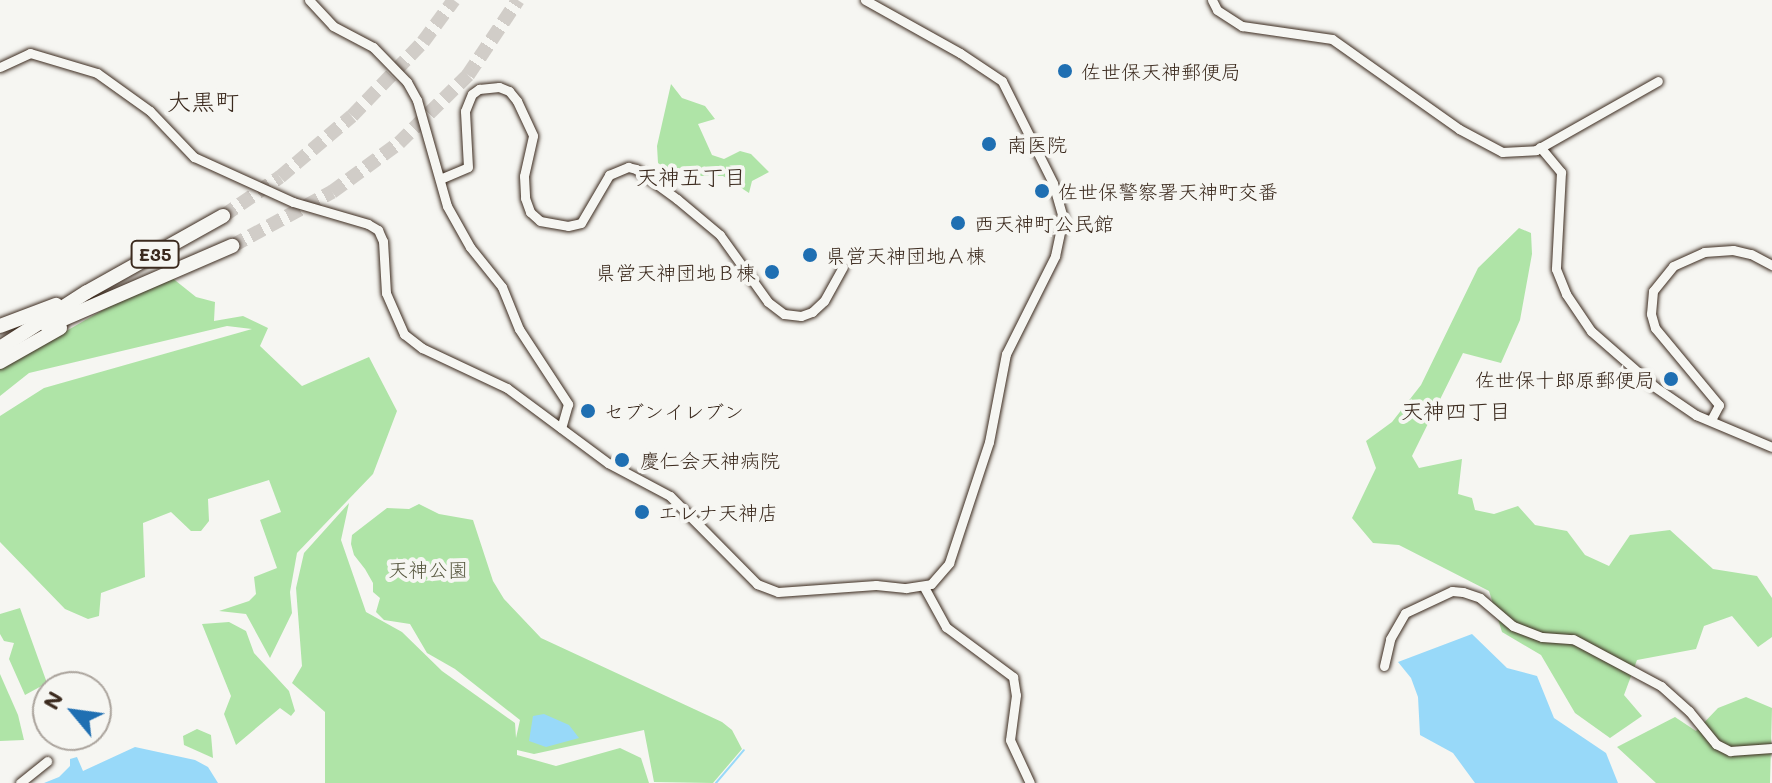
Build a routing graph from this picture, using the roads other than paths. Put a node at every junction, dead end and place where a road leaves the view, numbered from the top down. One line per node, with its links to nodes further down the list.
1 (309, 0): 7 (street)
2 (865, 0): 19 (street)
3 (1212, 0): 6 (street)
4 (0, 67): 17 (street)
5 (1658, 81): 6 (street)
6 (1540, 147): 16 (street)
7 (440, 179): 11 (street); 17 (street)
8 (223, 216): 12 (highway, E35)
9 (232, 246): 12 (highway, E35)
10 (1772, 265): 16 (street)
11 (843, 267)
12 (90, 299): 13 (highway); 14 (highway, E35); 15 (highway)
13 (0, 326)
14 (0, 348)
15 (0, 362)
16 (1711, 420): 18 (street)
17 (561, 428): 19 (street)
18 (1772, 447)
19 (924, 587): 24 (street)
20 (1384, 666): 21 (street)
21 (1772, 748)
22 (47, 761): 23 (street)
23 (20, 783)
24 (1030, 783)

